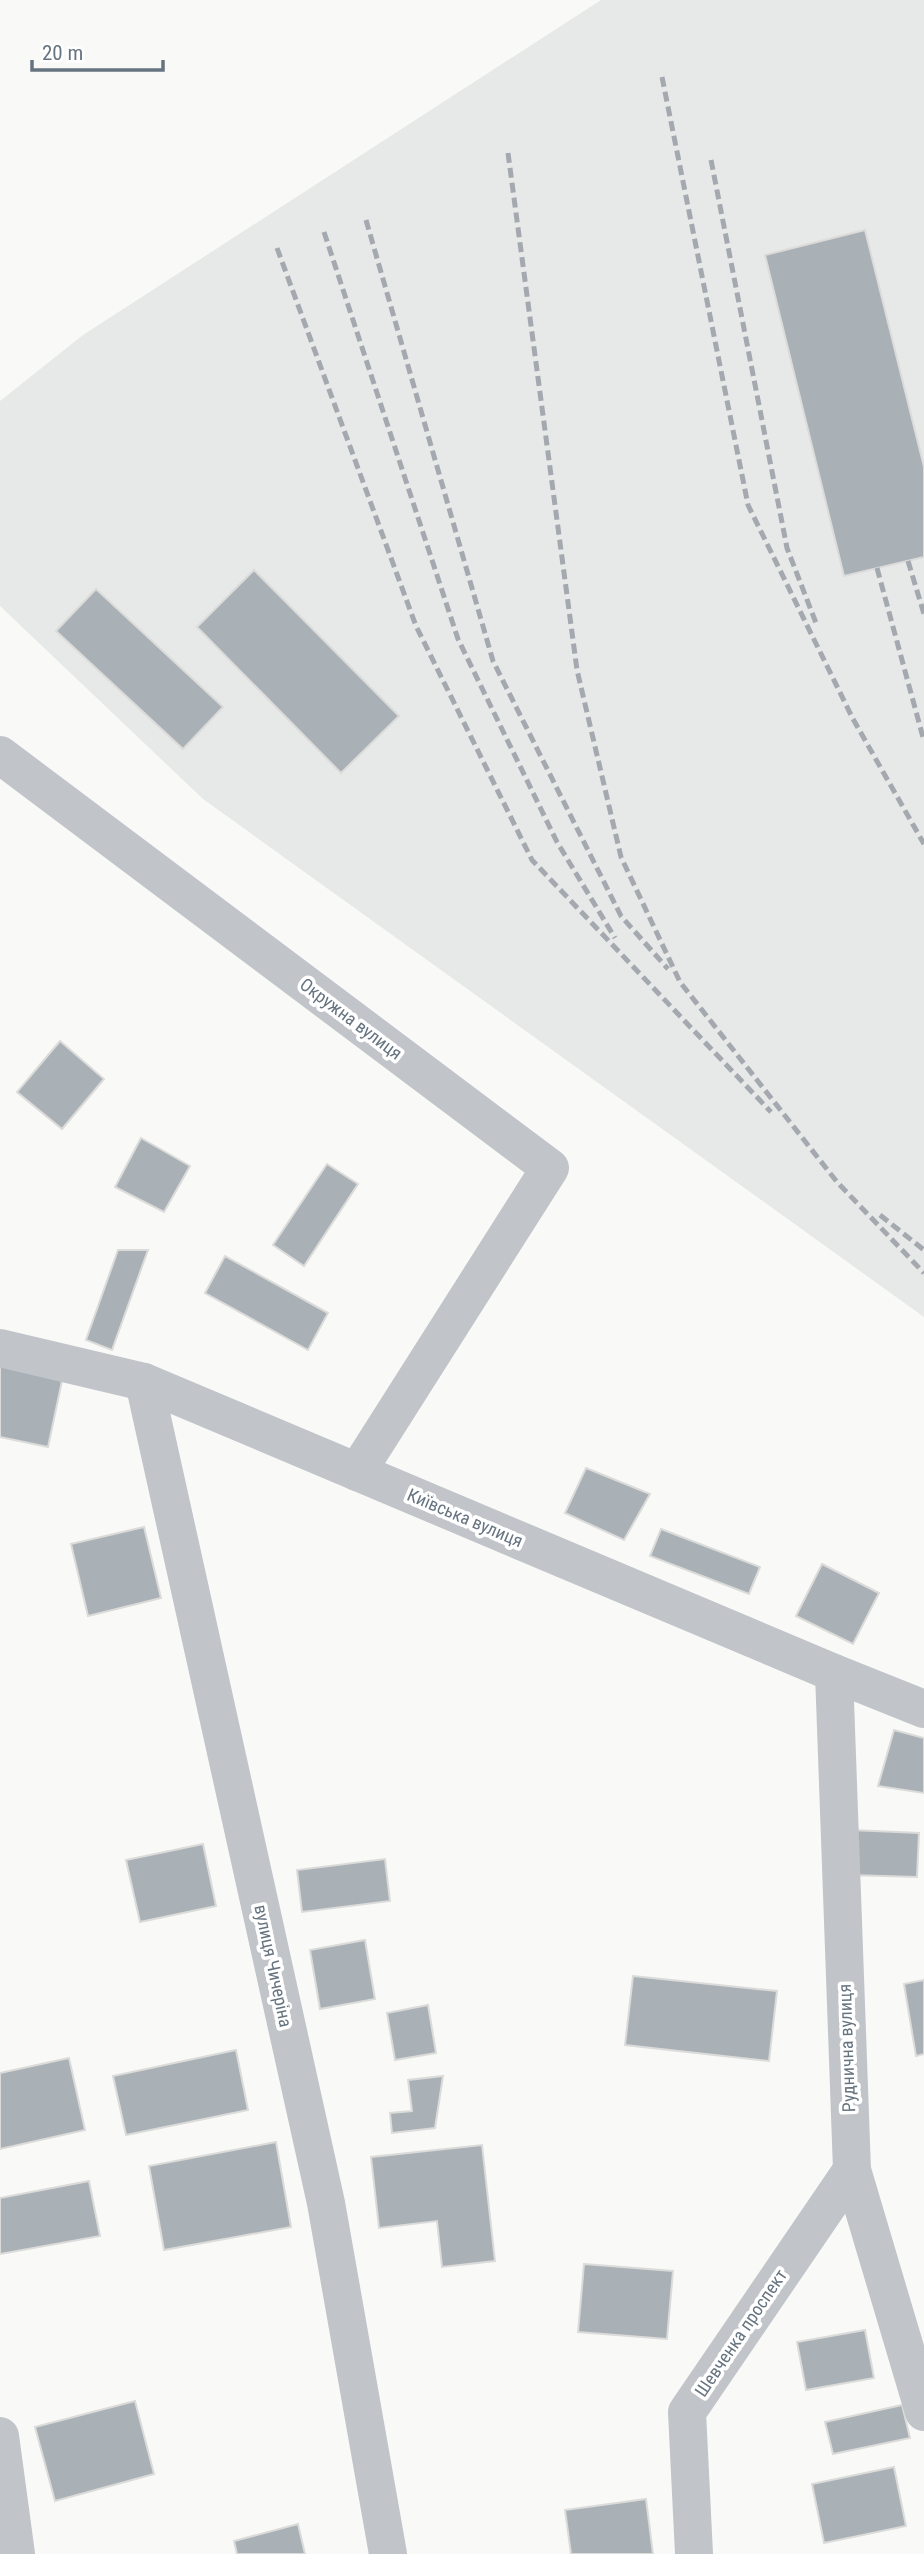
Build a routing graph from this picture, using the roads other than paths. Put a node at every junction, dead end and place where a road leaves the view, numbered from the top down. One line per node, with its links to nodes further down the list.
1 (0, 755): 4 (street, Окружна вулиця)
2 (0, 1348): 3 (street, Київська вулиця)
3 (144, 1382): 4 (street, Київська вулиця); 11 (street, вулиця Чичеріна)
4 (357, 1472): 5 (street, Київська вулиця)
5 (834, 1673): 6 (street, Київська вулиця); 7 (street, Руднична вулиця)
6 (924, 1709)
7 (852, 2170): 8 (street, Руднична вулиця); 12 (street, Шевченка проспект)
8 (924, 2412)
9 (0, 2436): 10 (street)
10 (16, 2554)
11 (388, 2554)
12 (694, 2554)

